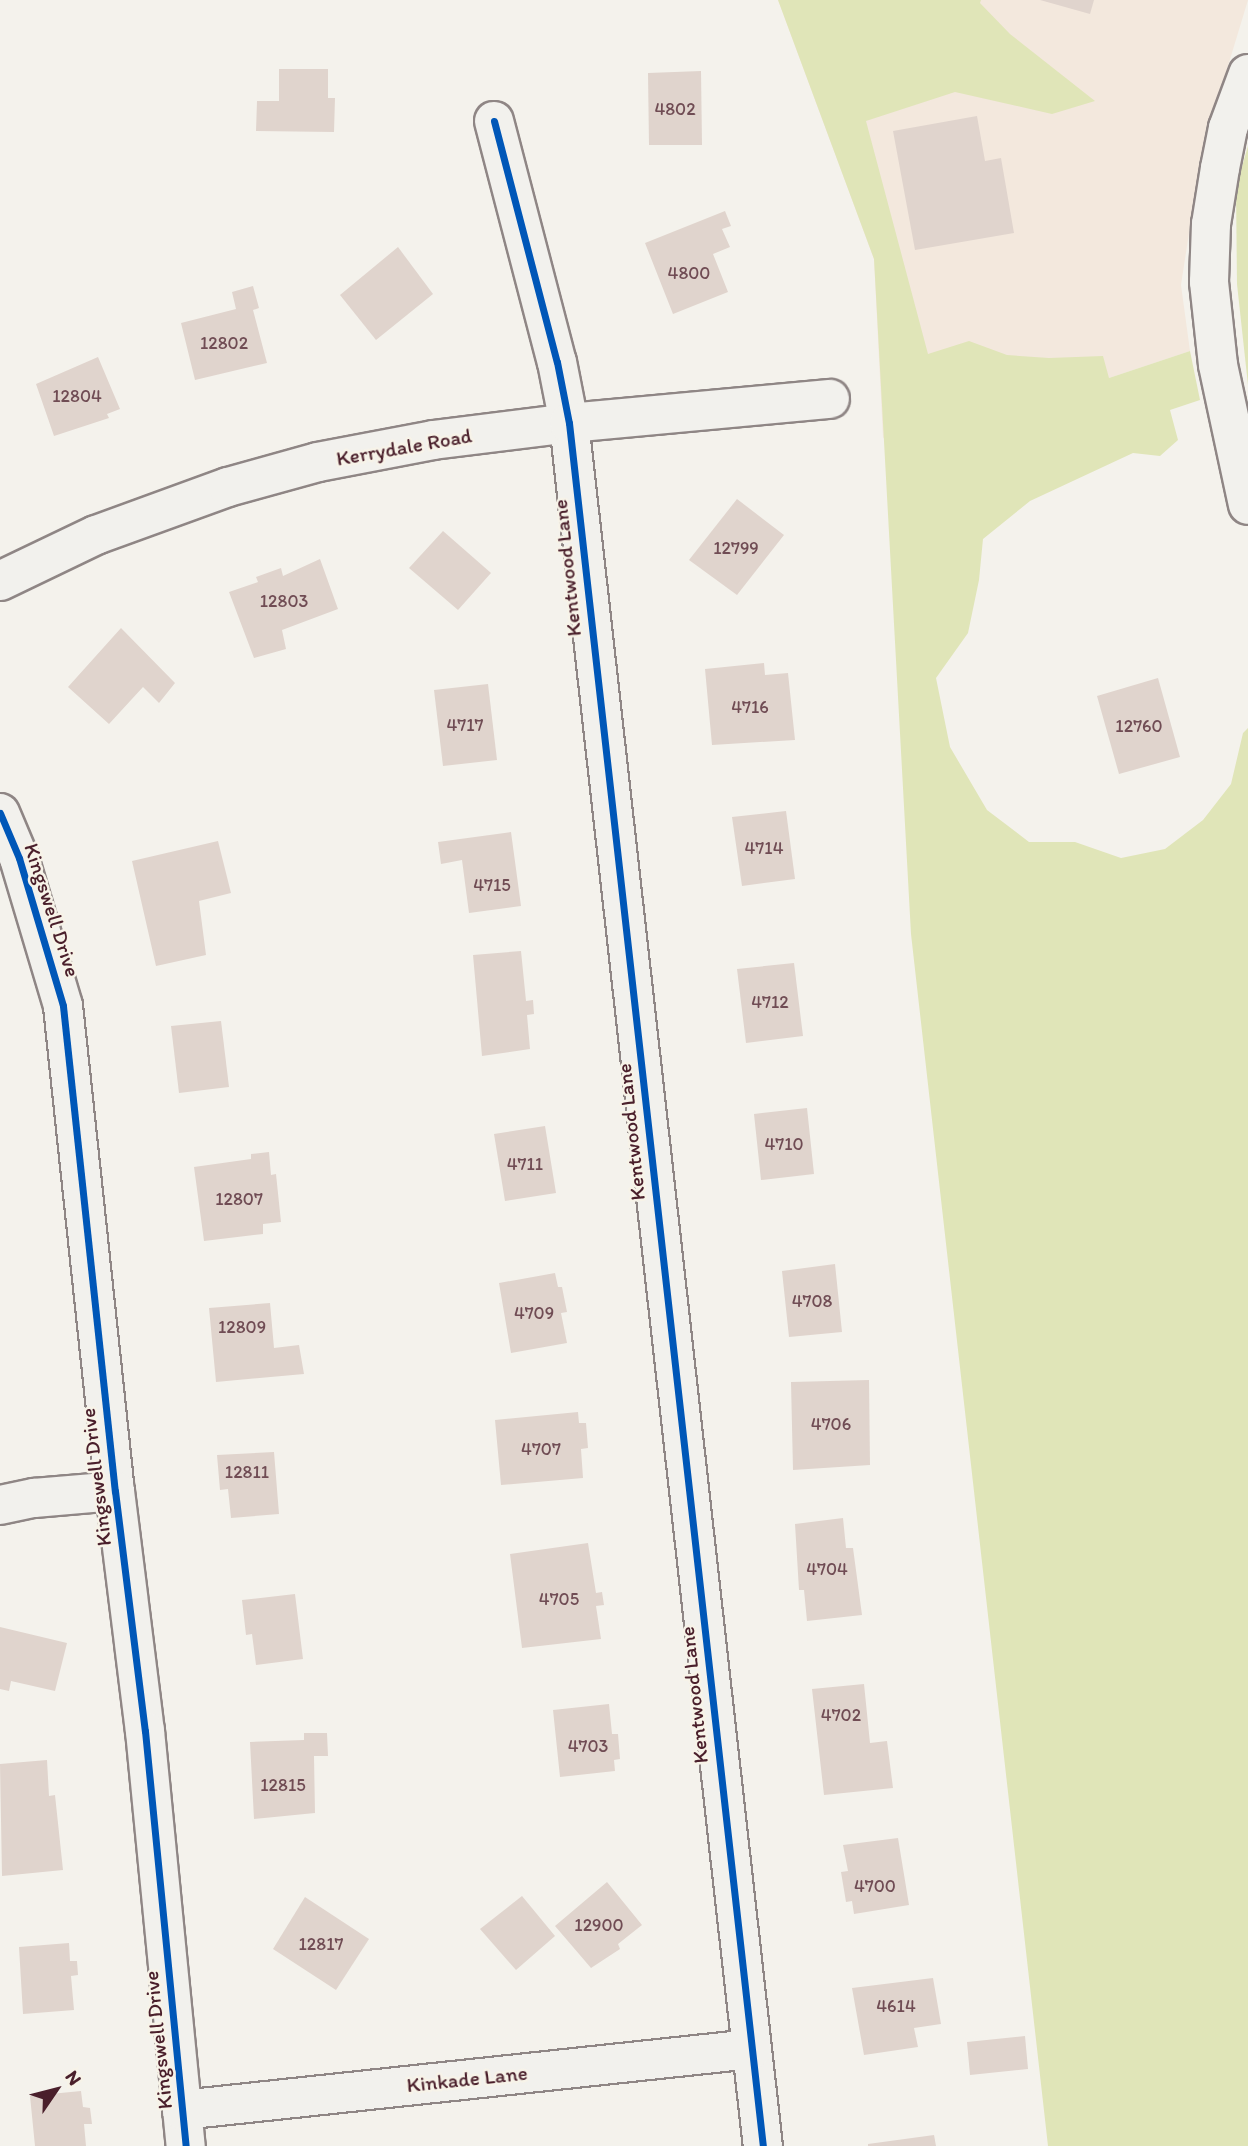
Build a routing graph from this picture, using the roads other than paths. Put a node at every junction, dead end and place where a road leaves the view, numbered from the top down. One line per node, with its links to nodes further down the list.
1 (1248, 74): 5 (street)
2 (494, 121): 4 (street, Kentwood Lane)
3 (830, 399): 4 (street, Kerrydale Road)
4 (569, 423): 6 (street, Kerrydale Road); 10 (street, Kentwood Lane)
5 (1248, 505)
6 (0, 580)
7 (0, 813): 8 (street, Kingswell Drive)
8 (115, 1491): 9 (street); 11 (street, Kingswell Drive)
9 (0, 1505)
10 (752, 2049): 11 (street, Kinkade Lane); 12 (street, Kentwood Lane)
11 (184, 2128)
12 (763, 2146)

